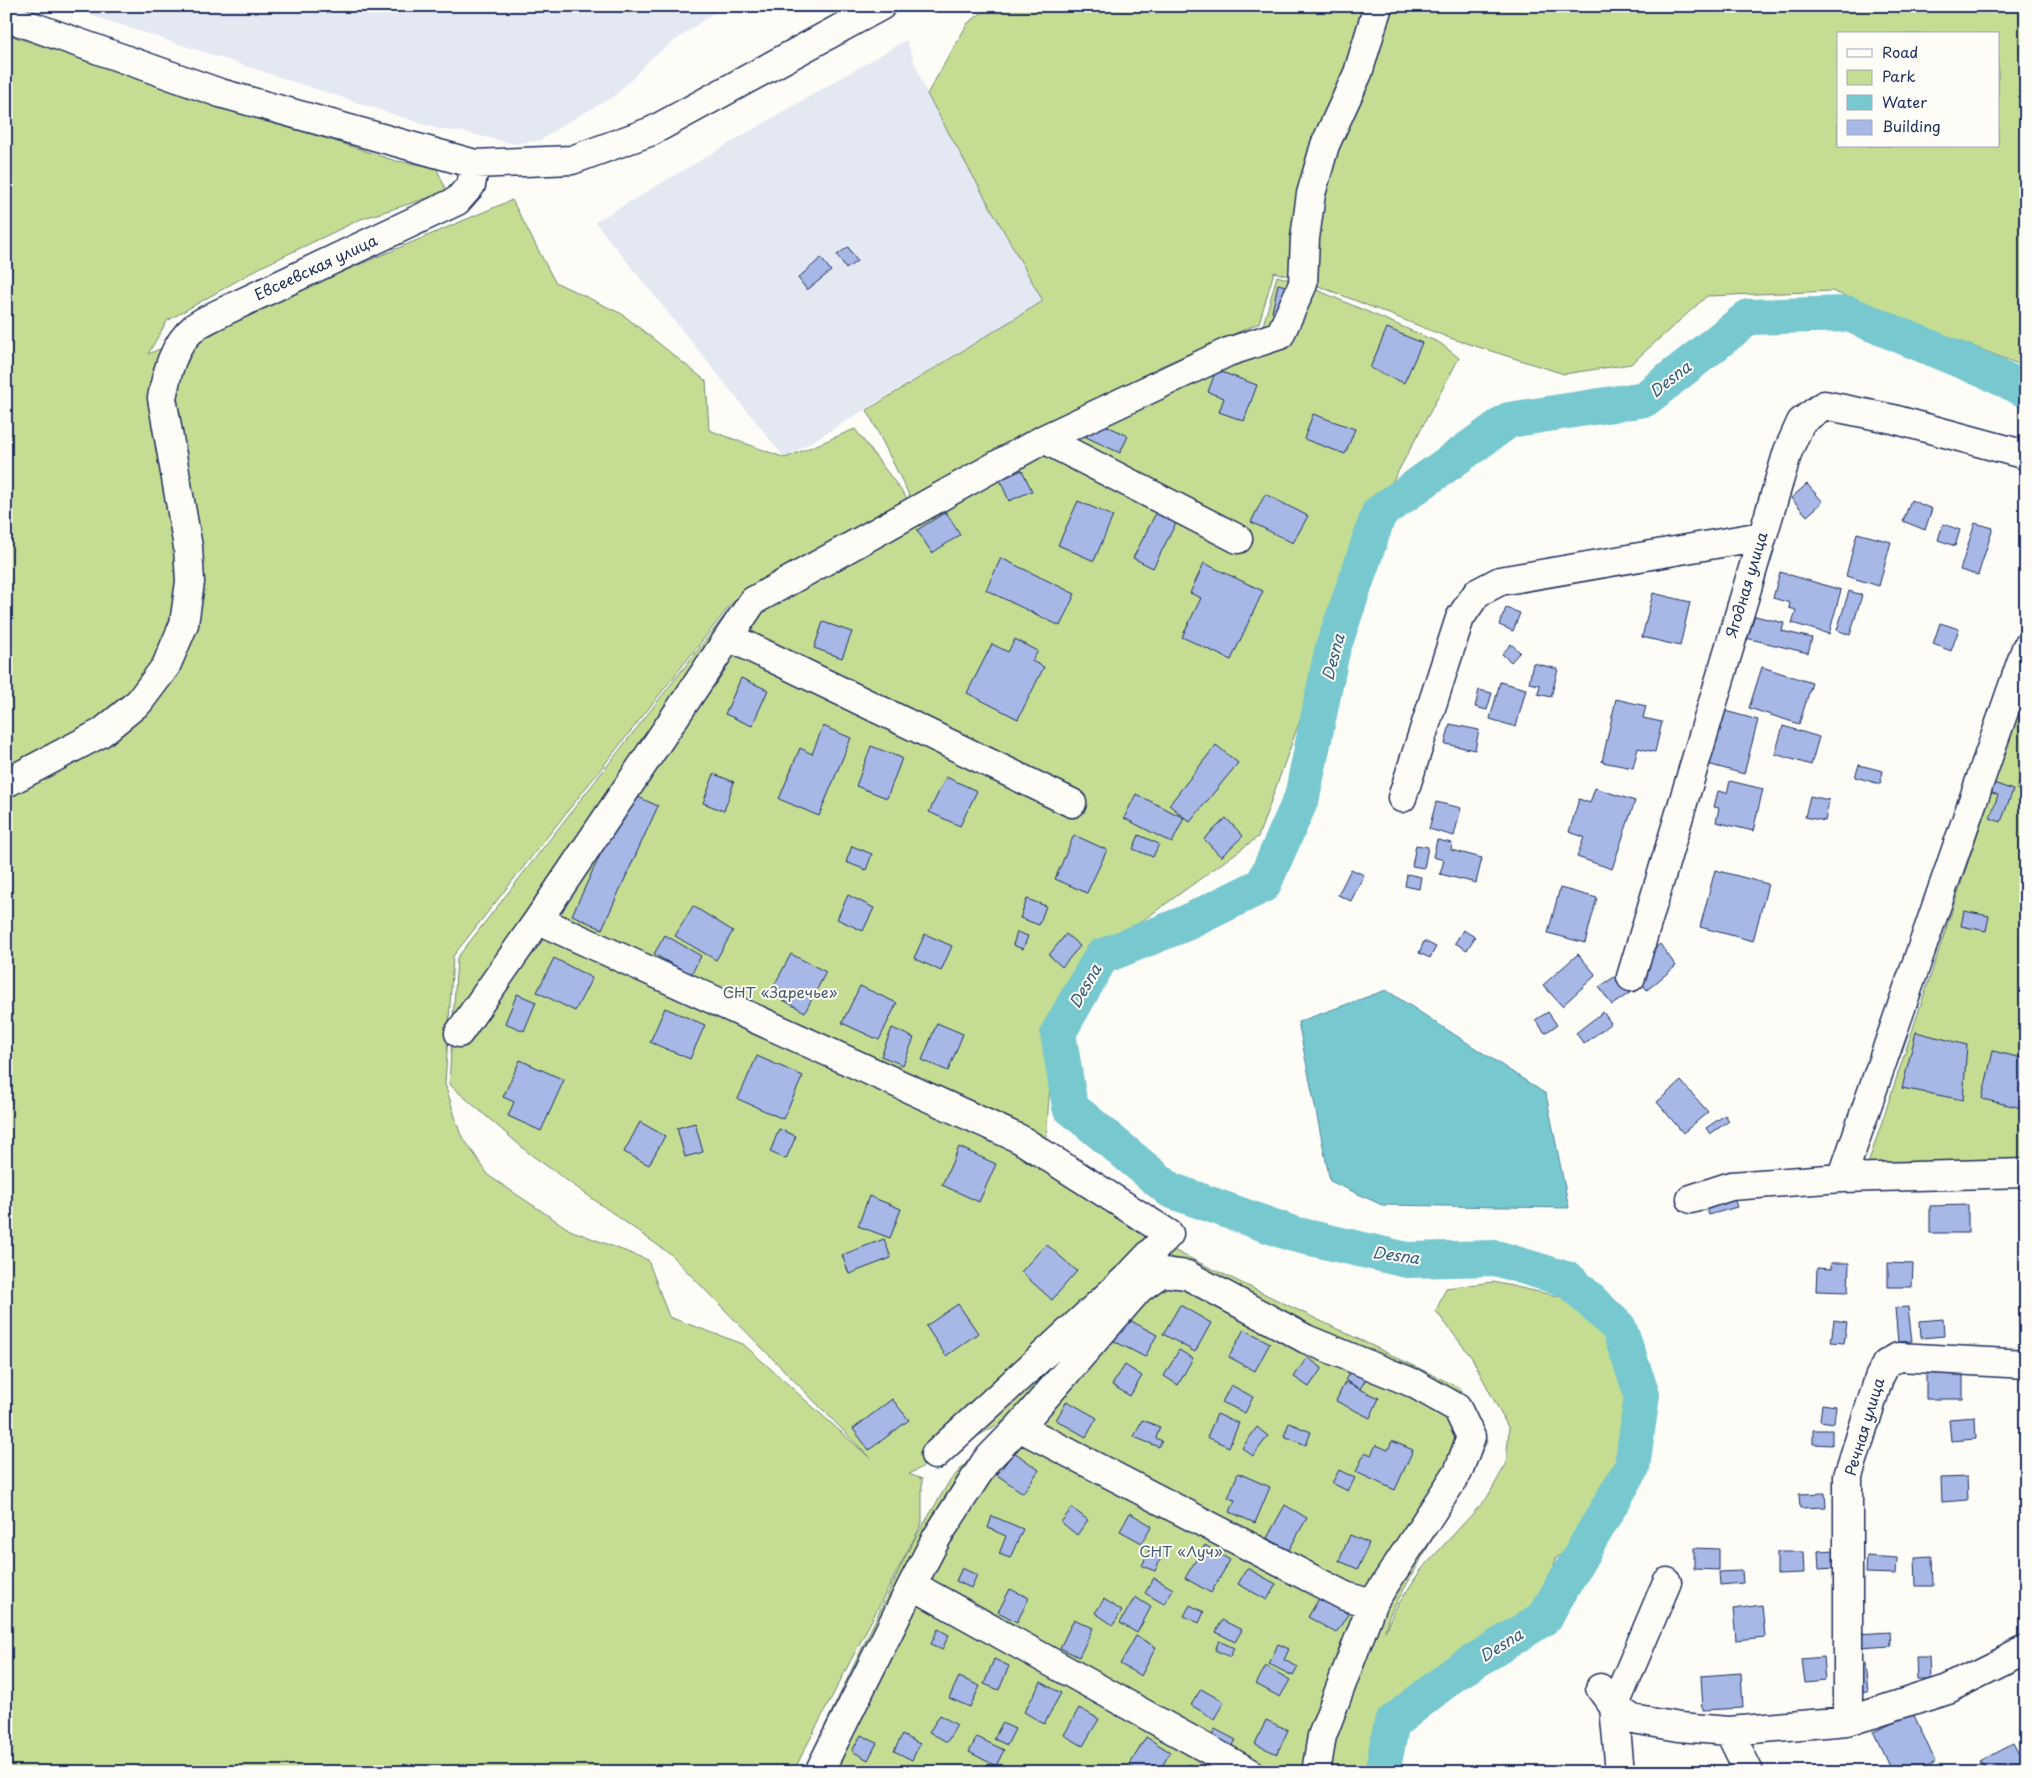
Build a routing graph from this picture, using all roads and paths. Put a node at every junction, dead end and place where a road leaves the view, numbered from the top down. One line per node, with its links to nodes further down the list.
1 (881, 6): 4 (street)
2 (1378, 6): 5 (street)
3 (6, 16): 4 (street)
4 (475, 164): 11 (street, Евсеевская улица)
5 (1044, 439): 8 (street); 9 (street)
6 (2026, 455): 7 (street, Ягодная улица)
7 (1762, 536): 12 (street); 15 (street, Ягодная улица)
8 (1238, 539)
9 (729, 637): 13 (street); 14 (street)
10 (2026, 648): 18 (street)
11 (6, 783)
12 (1402, 798)
13 (1072, 803)
14 (538, 920): 16 (street); 22 (street)
15 (1631, 977)
16 (459, 1033)
17 (2026, 1173): 18 (street)
18 (1842, 1178): 19 (street)
19 (1691, 1199)
20 (2026, 1364): 28 (street, Речная улица)
21 (1019, 1427): 24 (street); 25 (street); 25 (street)
22 (935, 1455)
23 (1667, 1582): 27 (street)
24 (912, 1585): 30 (street); 31 (street)
25 (1372, 1604): 32 (street)
26 (2026, 1650): 28 (street)
27 (1607, 1698): 29 (street); 33 (street)
28 (1848, 1722): 29 (street)
29 (1729, 1731): 34 (street)
30 (824, 1770)
31 (1249, 1772)
32 (1316, 1772)
33 (1620, 1772)
34 (1749, 1772)

